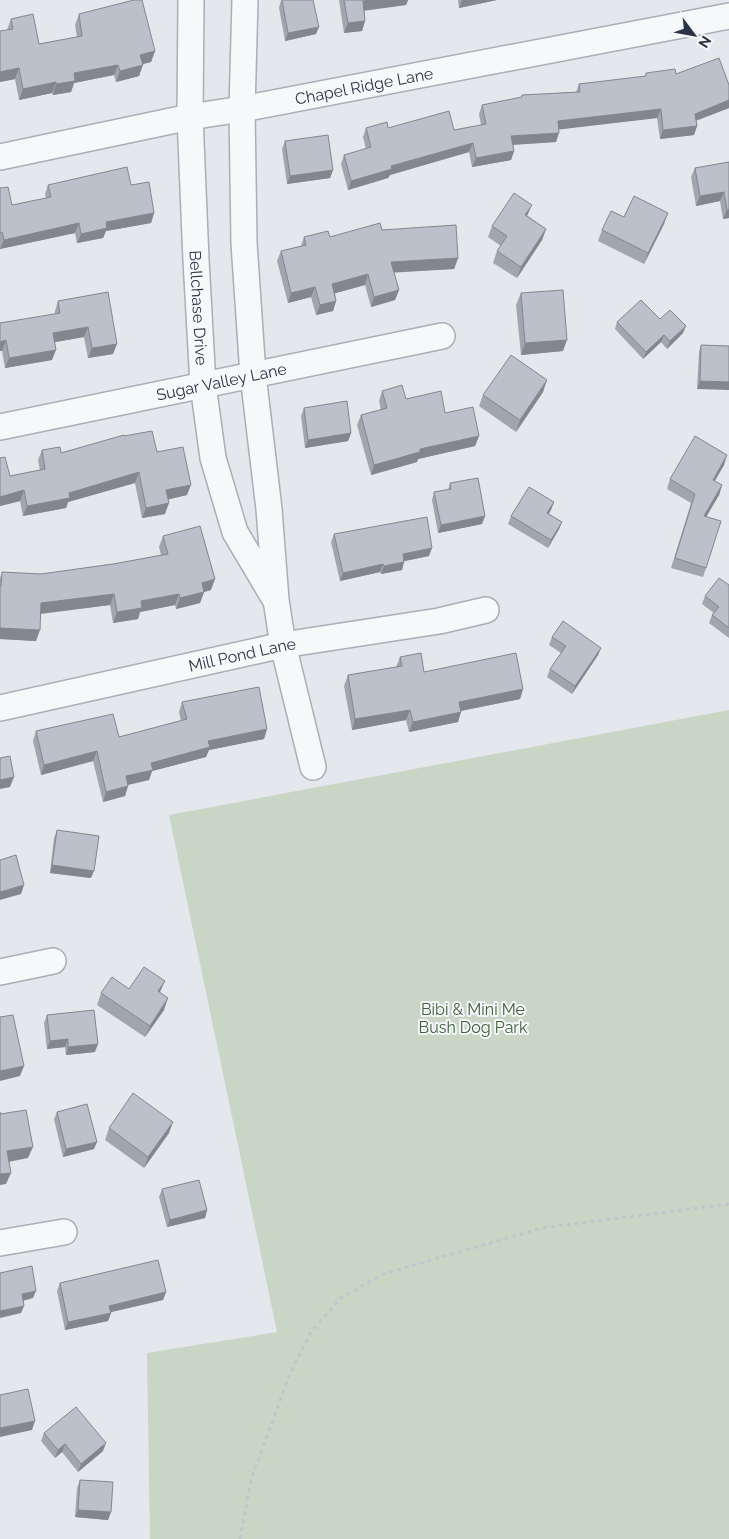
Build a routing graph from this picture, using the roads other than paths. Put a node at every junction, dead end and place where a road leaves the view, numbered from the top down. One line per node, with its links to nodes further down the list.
1 (191, 0): 5 (street, Bellchase Drive)
2 (245, 0): 4 (street, Bellchase Drive)
3 (729, 16): 4 (street, Chapel Ridge Lane)
4 (242, 109): 5 (street, Chapel Ridge Lane); 8 (street, Bellchase Drive)
5 (190, 117): 6 (street, Chapel Ridge Lane); 9 (street, Bellchase Drive)
6 (0, 158)
7 (442, 336): 8 (street, Sugar Valley Lane)
8 (253, 375): 9 (street, Sugar Valley Lane); 11 (street, Bellchase Drive)
9 (203, 385): 10 (street, Sugar Valley Lane); 11 (street, Bellchase Drive)
10 (0, 427)
11 (276, 600): 13 (street, Bellchase Drive)
12 (486, 610): 13 (street, Mill Pond Lane)
13 (283, 644): 14 (street, Mill Pond Lane); 15 (street, Bellchase Drive)
14 (0, 708)
15 (313, 767)
16 (53, 961): 17 (street)
17 (0, 972)
18 (64, 1232): 19 (street)
19 (0, 1243)

